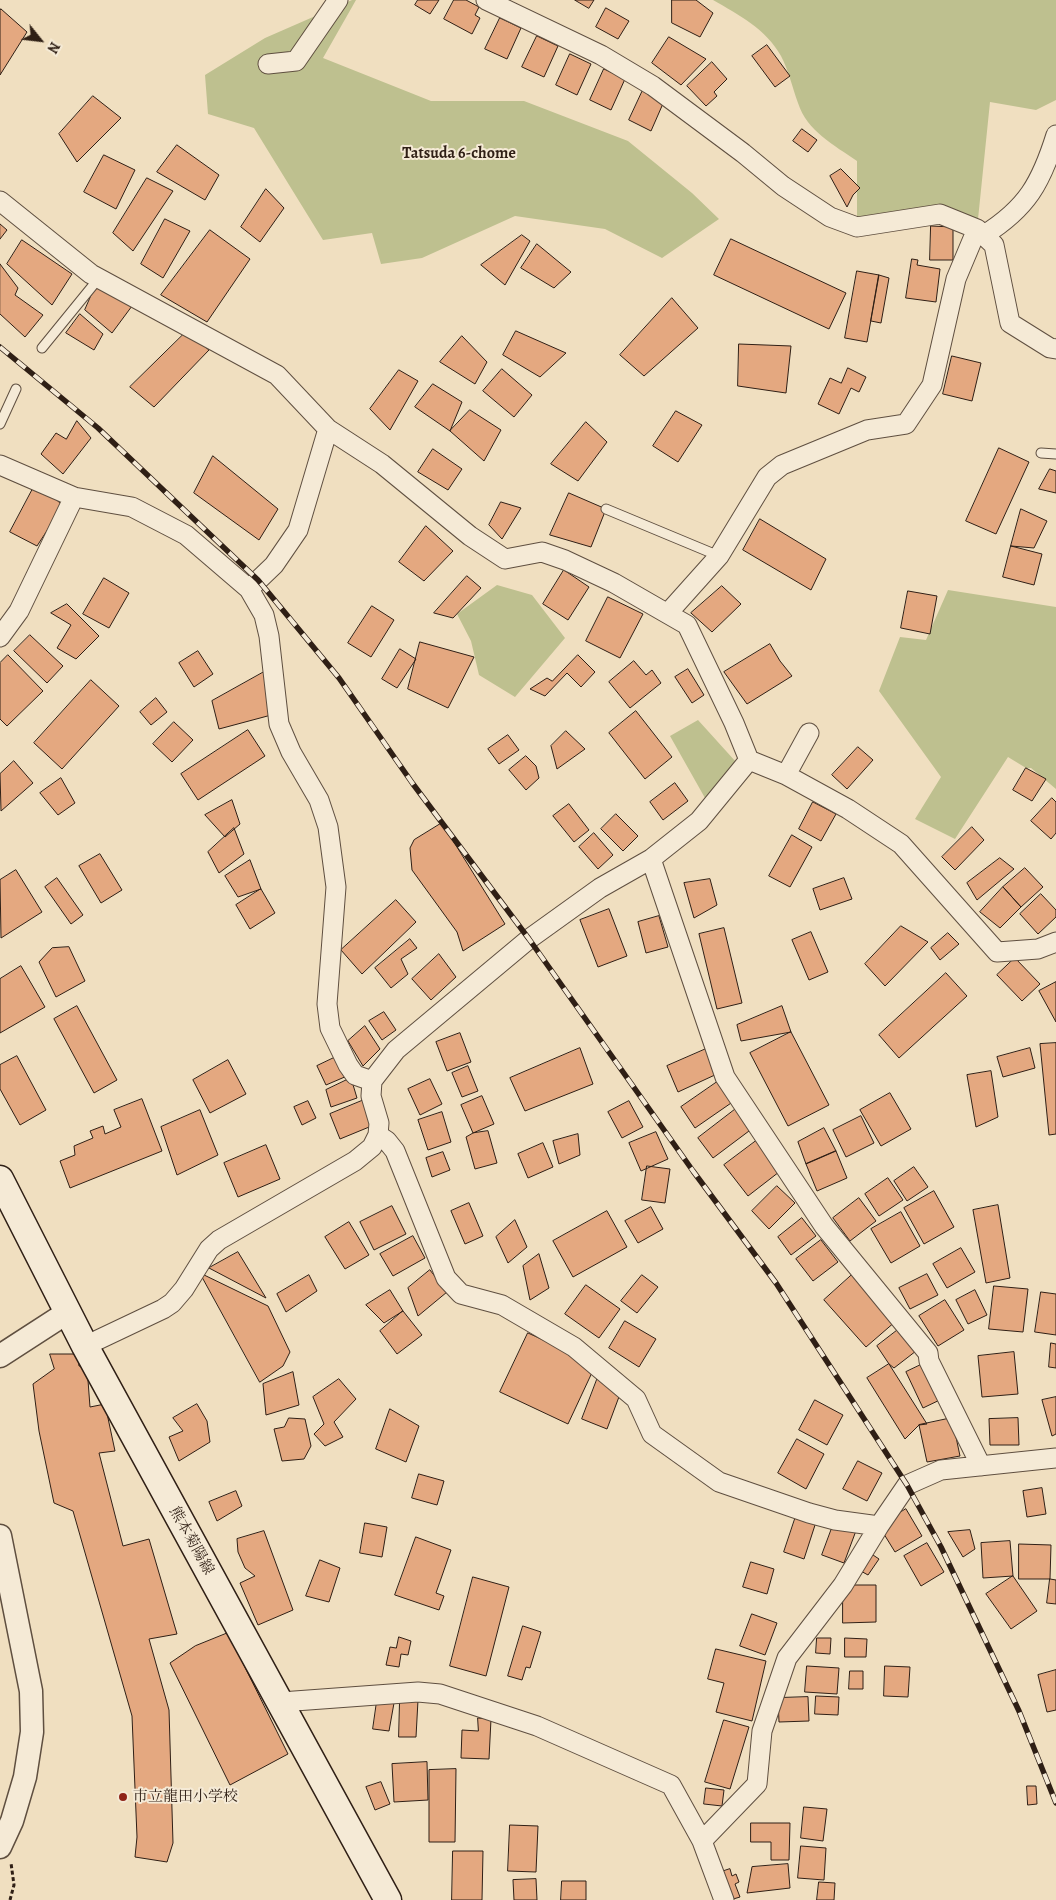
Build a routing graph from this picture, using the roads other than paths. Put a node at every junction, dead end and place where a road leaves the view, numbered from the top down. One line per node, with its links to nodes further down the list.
1 (338, 0): 3 (street)
2 (486, 0): 6 (street)
3 (268, 64)
4 (1056, 135): 6 (street)
5 (0, 201): 7 (street)
6 (981, 232): 9 (street); 18 (street)
7 (99, 278): 8 (lane); 12 (street)
8 (42, 348)
9 (1056, 349)
10 (16, 389): 11 (lane)
11 (0, 424)
12 (328, 429): 19 (street); 20 (street)
13 (1041, 453): 14 (lane)
14 (1056, 454)
15 (0, 465): 16 (street)
16 (74, 497): 19 (street); 21 (street)
17 (606, 509): 18 (lane)
18 (719, 556): 20 (street)
19 (249, 589): 27 (street)
20 (668, 613): 23 (street)
21 (0, 637)
22 (809, 733): 24 (street)
23 (749, 760): 24 (street); 25 (street)
24 (786, 775): 26 (street)
25 (652, 859): 27 (street); 34 (street)
26 (1056, 942)
27 (372, 1081): 28 (street)
28 (378, 1135): 31 (street); 35 (street)
29 (0, 1179): 30 (main road, 熊本菊陽線)
30 (68, 1312): 31 (main road, 熊本菊陽線); 32 (street)
31 (85, 1346): 37 (main road, 熊本菊陽線)
32 (0, 1356)
33 (1056, 1458): 34 (street)
34 (981, 1466): 35 (street)
35 (879, 1526): 38 (street)
36 (0, 1536): 39 (street)
37 (281, 1702): 38 (street); 40 (main road, 熊本菊陽線)
38 (702, 1841): 41 (street)
39 (0, 1846)
40 (388, 1900)
41 (724, 1900)

